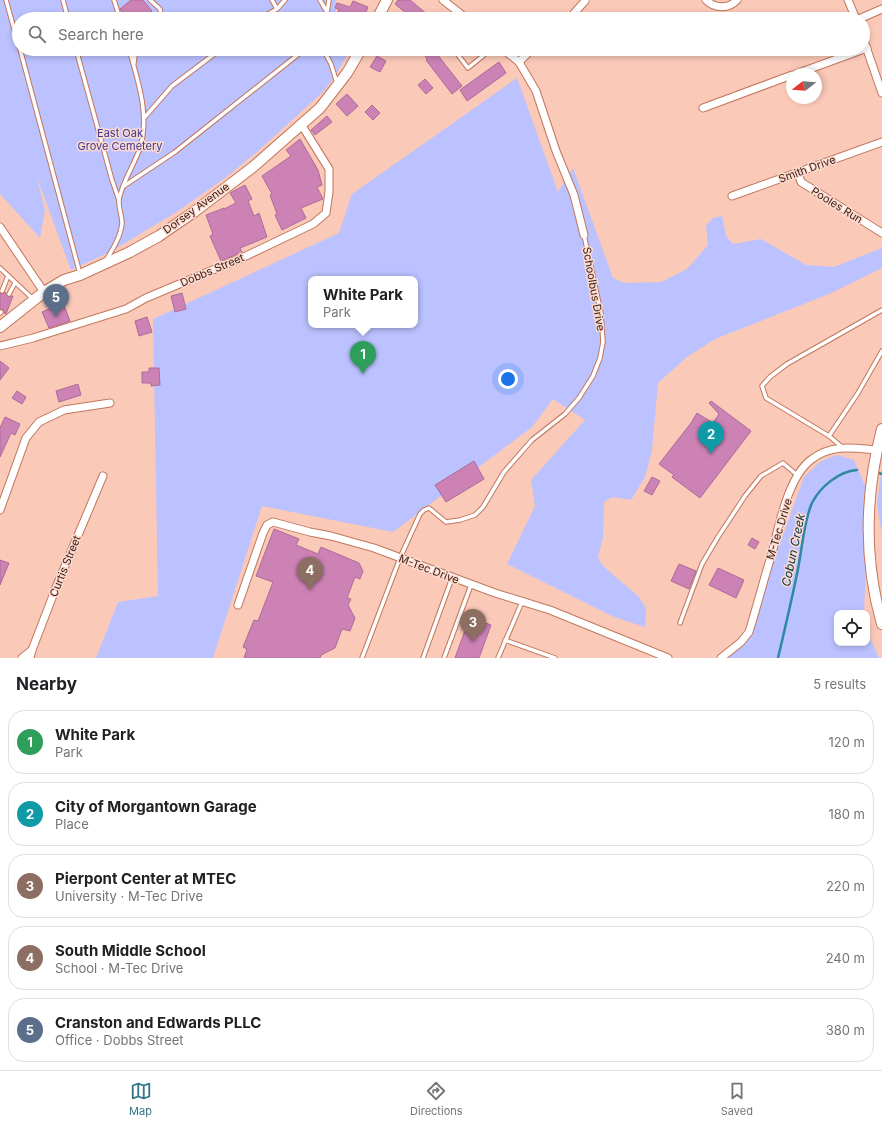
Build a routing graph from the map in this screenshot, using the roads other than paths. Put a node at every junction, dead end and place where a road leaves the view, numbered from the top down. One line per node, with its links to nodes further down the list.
1 (6, 0): 29 (lane)
2 (63, 0): 19 (lane)
3 (114, 0): 16 (lane)
4 (118, 0): 16 (lane)
5 (150, 0): 21 (lane)
6 (272, 0): 17 (lane)
7 (285, 0): 17 (lane)
8 (320, 0): 23 (lane)
9 (329, 0): 23 (lane)
10 (387, 0): 24 (street)
11 (443, 0): 25 (street)
12 (706, 0): 13 (street)
13 (737, 0)
14 (848, 0): 27 (street)
15 (585, 1): 26 (street)
16 (116, 6): 20 (lane)
17 (277, 9): 22 (lane)
18 (882, 9): 28 (street)
19 (66, 12)
20 (118, 12)
21 (161, 12)
22 (272, 12)
23 (327, 12)
24 (381, 12)
25 (458, 12)
26 (575, 12)
27 (854, 12)
28 (870, 14)
29 (12, 22)
30 (21, 56): 63 (lane)
31 (78, 56): 57 (lane)
32 (131, 56): 45 (lane)
33 (135, 56): 45 (lane)
34 (212, 56): 51 (lane)
35 (296, 56): 55 (lane)
36 (327, 56): 48 (lane)
37 (356, 56): 48 (street, Dorsey Avenue)
38 (459, 56): 39 (lane)
39 (483, 56)
40 (512, 56): 44 (street)
41 (525, 56): 44 (street)
42 (845, 56): 46 (street)
43 (870, 56): 49 (street)
44 (519, 62): 60 (street, Schoolbus Drive)
45 (134, 66): 51 (lane)
46 (812, 68)
47 (786, 78): 50 (street)
48 (337, 86): 52 (street, Dorsey Avenue)
49 (882, 93)
50 (703, 108)
51 (144, 118): 55 (lane)
52 (301, 124): 61 (street, Dorsey Avenue); 72 (street, Dobbs Street)
53 (882, 142): 54 (street, Smith Drive)
54 (798, 173): 56 (street, Smith Drive); 59 (street, Pooles Run)
55 (124, 186): 57 (lane)
56 (732, 196)
57 (119, 200): 61 (lane)
58 (0, 227): 67 (street)
59 (882, 233)
60 (584, 235): 82 (lane, Schoolbus Drive)
61 (105, 263): 63 (street, Dorsey Avenue)
62 (0, 270): 64 (lane)
63 (80, 275): 67 (street, Dorsey Avenue)
64 (8, 276): 65 (lane); 66 (lane)
65 (15, 283): 68 (lane); 69 (lane)
66 (2, 291)
67 (44, 292): 69 (street, Dorsey Avenue)
68 (9, 294)
69 (33, 300): 71 (street, Dorsey Avenue)
70 (882, 310): 76 (lane)
71 (0, 327)
72 (0, 346)
73 (882, 351): 76 (lane)
74 (110, 403): 81 (street)
75 (882, 428): 78 (street)
76 (829, 436): 77 (lane)
77 (842, 447): 78 (street, M-Tec Drive); 79 (street, M-Tec Drive)
78 (876, 450): 87 (street)
79 (797, 475): 88 (lane); 99 (street, M-Tec Drive)
80 (103, 476): 90 (street, Curtis Street)
81 (0, 510)
82 (400, 558): 83 (street, M-Tec Drive); 86 (street, M-Tec Drive); 93 (lane)
83 (452, 578): 84 (street, M-Tec Drive); 94 (lane)
84 (471, 584): 85 (street, M-Tec Drive); 95 (lane)
85 (522, 601): 89 (lane); 98 (street, M-Tec Drive)
86 (238, 605)
87 (881, 619)
88 (680, 623)
89 (506, 640): 96 (lane); 97 (lane)
90 (32, 650): 91 (street); 92 (street, Curtis Street)
91 (22, 658)
92 (30, 658)
93 (362, 658)
94 (423, 658)
95 (444, 658)
96 (498, 658)
97 (554, 658)
98 (668, 658)
99 (721, 658)

